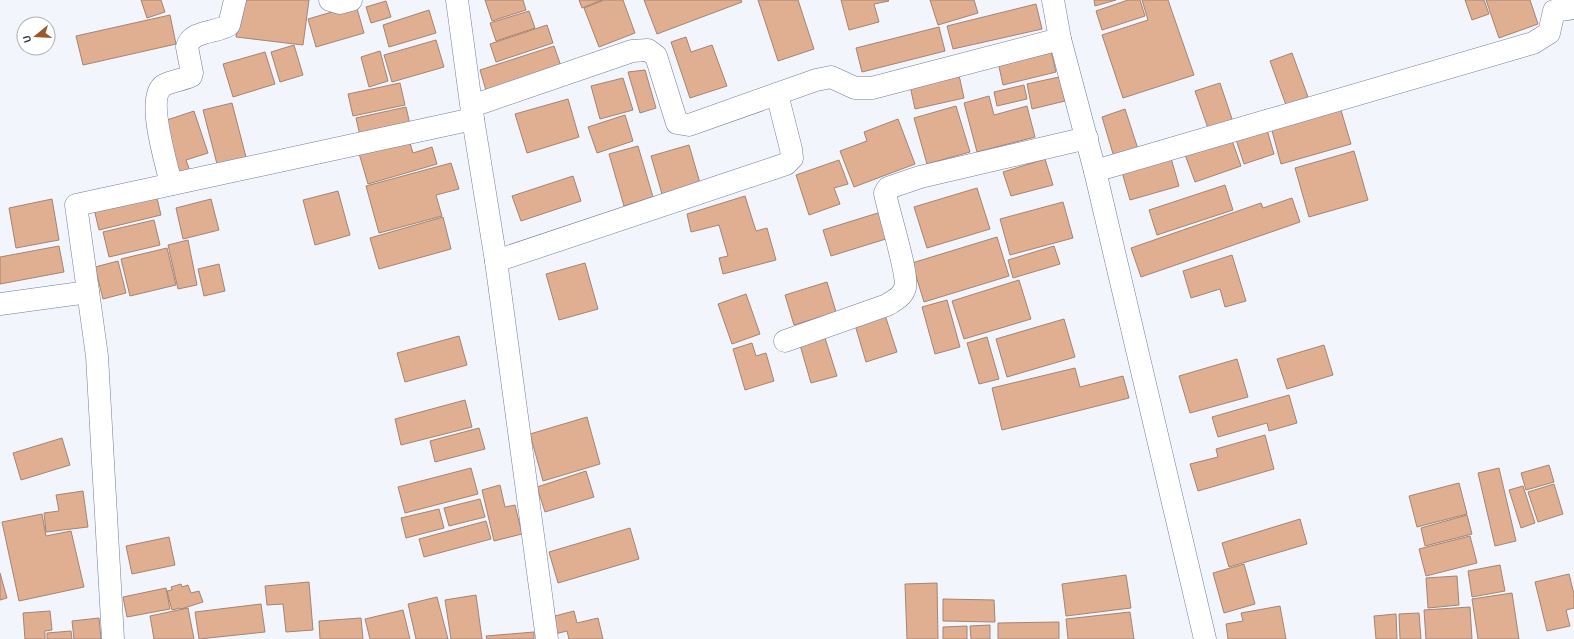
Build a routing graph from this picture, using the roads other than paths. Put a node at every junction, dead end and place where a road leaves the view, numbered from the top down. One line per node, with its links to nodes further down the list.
1 (235, 0): 12 (street)
2 (330, 0): 3 (street)
3 (352, 0)
4 (457, 0): 9 (street)
5 (1053, 0): 7 (street)
6 (1574, 8): 11 (street)
7 (1060, 39): 8 (street); 10 (street)
8 (777, 94): 9 (street); 13 (street)
9 (472, 112): 12 (street); 13 (street)
10 (1087, 138): 11 (street); 16 (street)
11 (1095, 171): 19 (street)
12 (171, 184): 14 (street)
13 (496, 262): 18 (street)
14 (88, 292): 15 (street); 17 (street)
15 (0, 304)
16 (785, 341)
17 (113, 639)
18 (547, 639)
19 (1205, 639)

